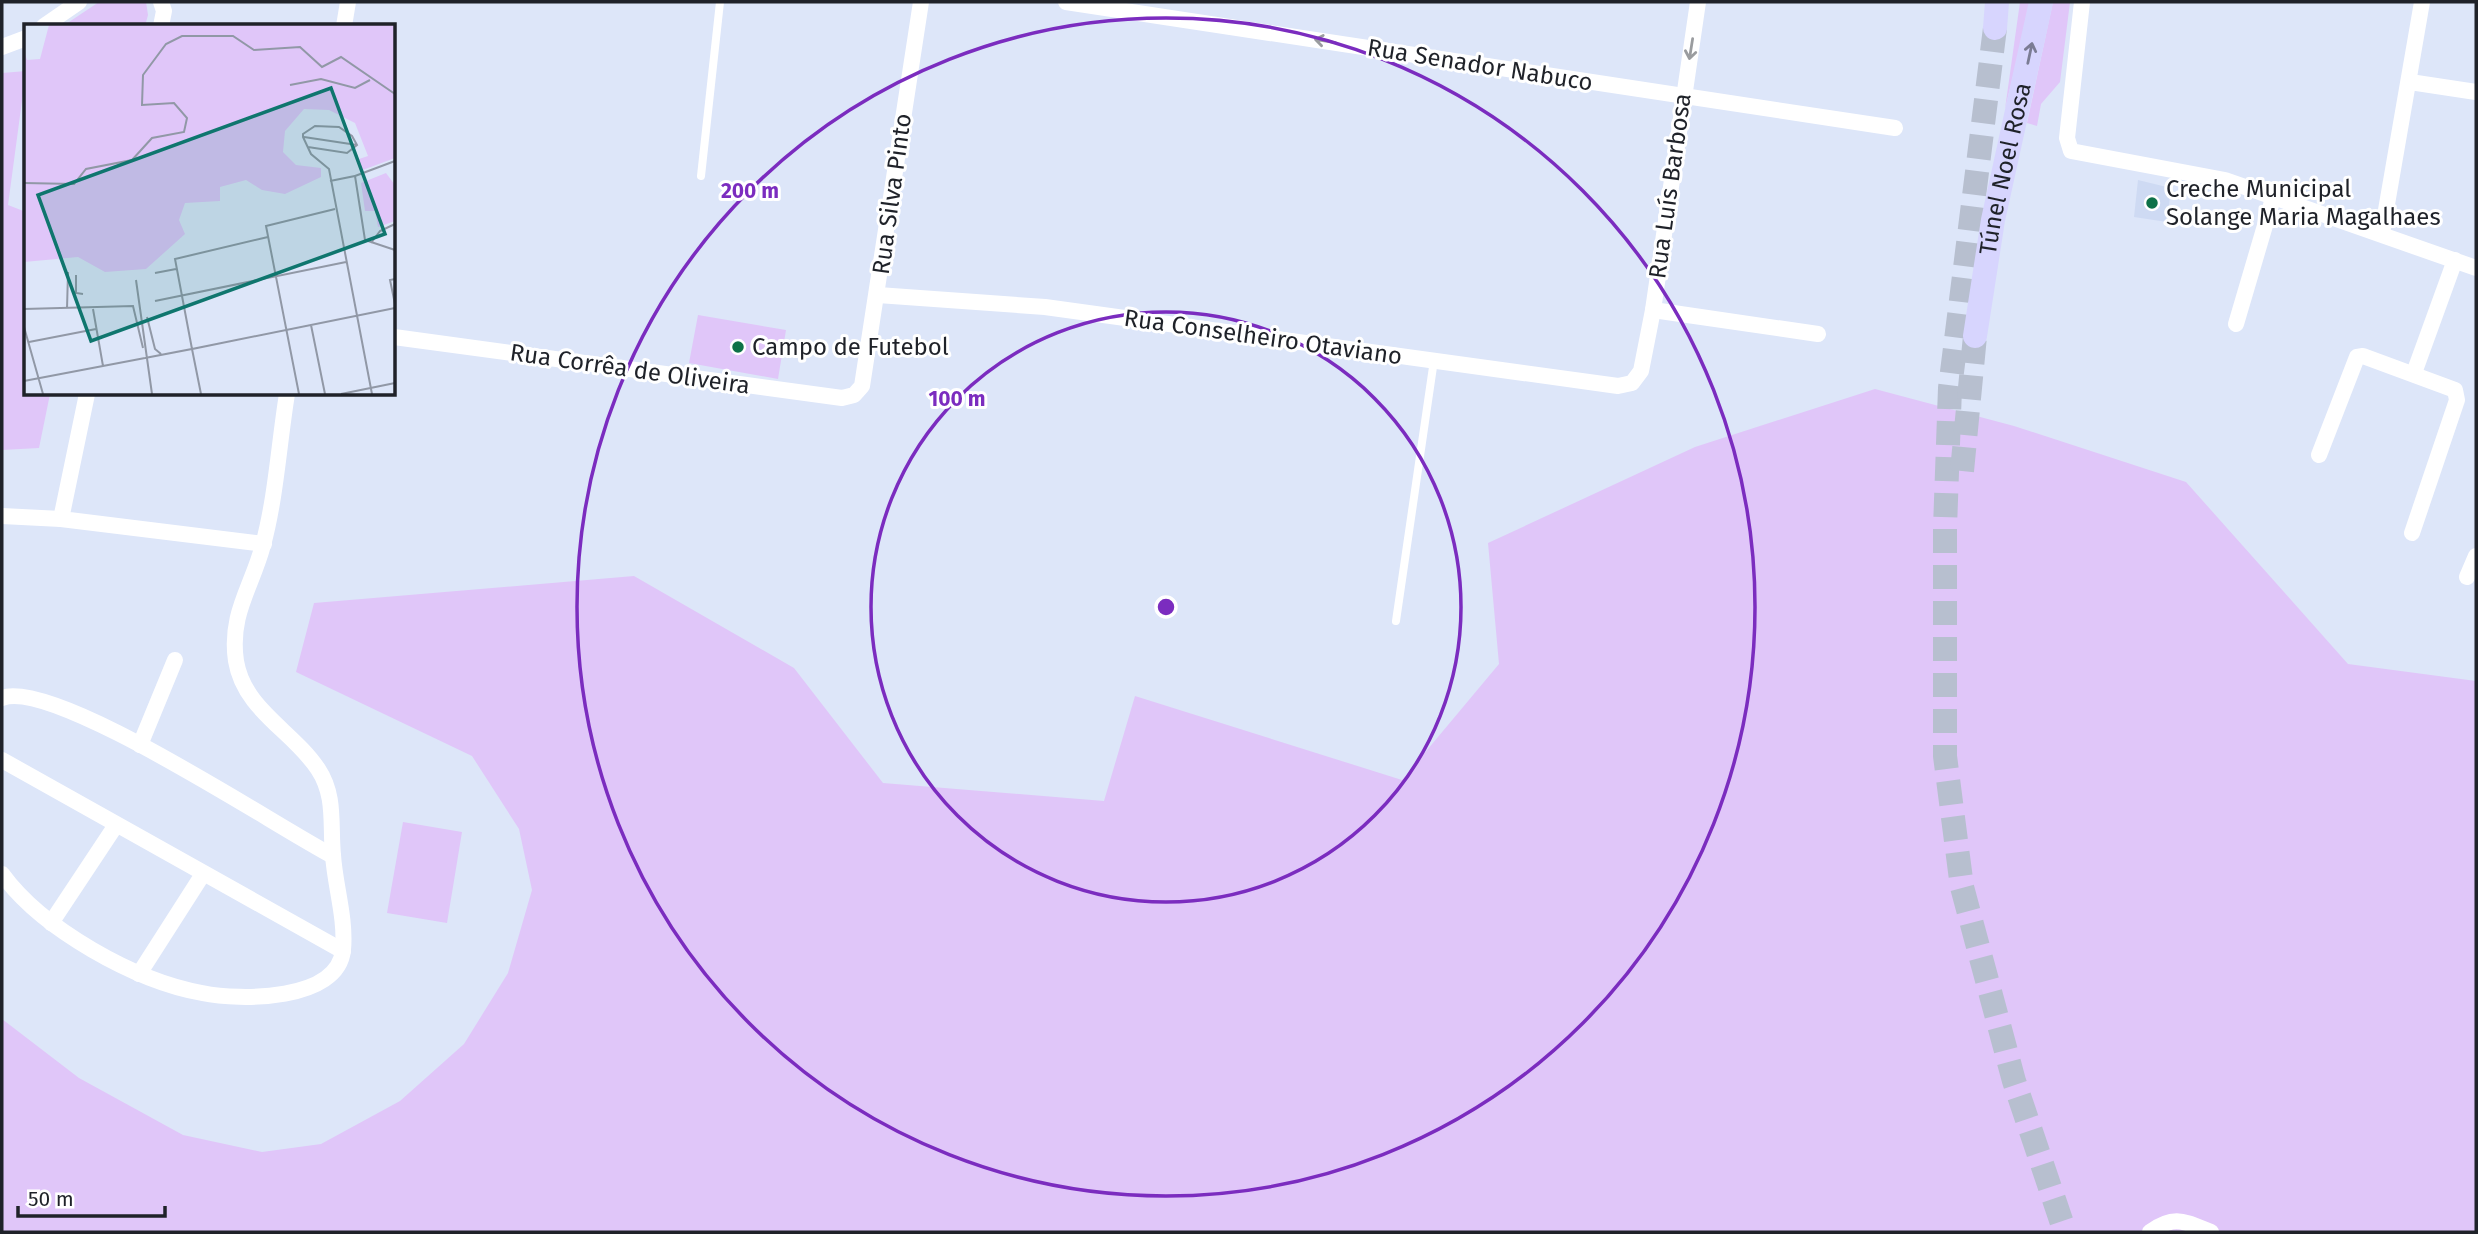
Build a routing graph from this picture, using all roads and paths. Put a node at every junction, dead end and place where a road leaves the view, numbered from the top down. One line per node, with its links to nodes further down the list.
1 (79, 2): 12 (street)
2 (161, 2): 13 (street)
3 (348, 2): 14 (street)
4 (720, 2): 22 (lane)
5 (921, 2): 27 (street, Rua Silva Pinto)
6 (1066, 2): 20 (street, Rua Senador Nabuco, one-way to 6)
7 (1698, 2): 20 (street, Rua Luís Barbosa, one-way to 20)
8 (1997, 2): 15 (main road)
9 (2041, 2): 31 (main road, Túnel Noel Rosa, one-way to 9)
10 (2082, 2): 23 (street)
11 (2422, 2): 18 (street)
12 (47, 24)
13 (161, 24)
14 (344, 24)
15 (1995, 28)
16 (24, 39): 17 (street)
17 (2, 47)
18 (2410, 82): 19 (street); 24 (street)
19 (2476, 92)
20 (1684, 96): 21 (street, Rua Senador Nabuco); 28 (street, Rua Luís Barbosa)
21 (1895, 128)
22 (701, 176)
23 (2274, 195): 24 (street); 29 (street)
24 (2382, 233): 25 (street)
25 (2455, 260): 26 (street); 35 (street)
26 (2476, 268)
27 (878, 295): 33 (street, Rua Conselheiro Otaviano); 36 (street, Rua Silva Pinto)
28 (1653, 310): 30 (street); 34 (street, Rua Luís Barbosa)
29 (2236, 324)
30 (1818, 334)
31 (1975, 336)
32 (396, 337): 36 (street, Rua Corrêa de Oliveira)
33 (1434, 360): 34 (street, Rua Conselheiro Otaviano); 46 (lane)
34 (1641, 370)
35 (2414, 373): 39 (street); 42 (street)
36 (862, 386)
37 (87, 396): 41 (street)
38 (287, 396): 43 (street)
39 (2319, 455)
40 (2, 516): 41 (street)
41 (61, 519): 43 (street)
42 (2412, 533)
43 (264, 544): 52 (street)
44 (2476, 556): 45 (street)
45 (2467, 577)
46 (1396, 621)
47 (175, 660): 49 (street)
48 (5, 695): 49 (street)
49 (140, 745): 52 (street)
50 (2, 760): 51 (street)
51 (116, 825): 54 (street); 55 (street)
52 (333, 856): 56 (street)
53 (2, 874): 55 (street)
54 (203, 874): 56 (street); 57 (street)
55 (51, 923): 57 (street)
56 (343, 951): 57 (street)
57 (139, 974)
58 (2150, 1232): 59 (street)
59 (2211, 1232)

